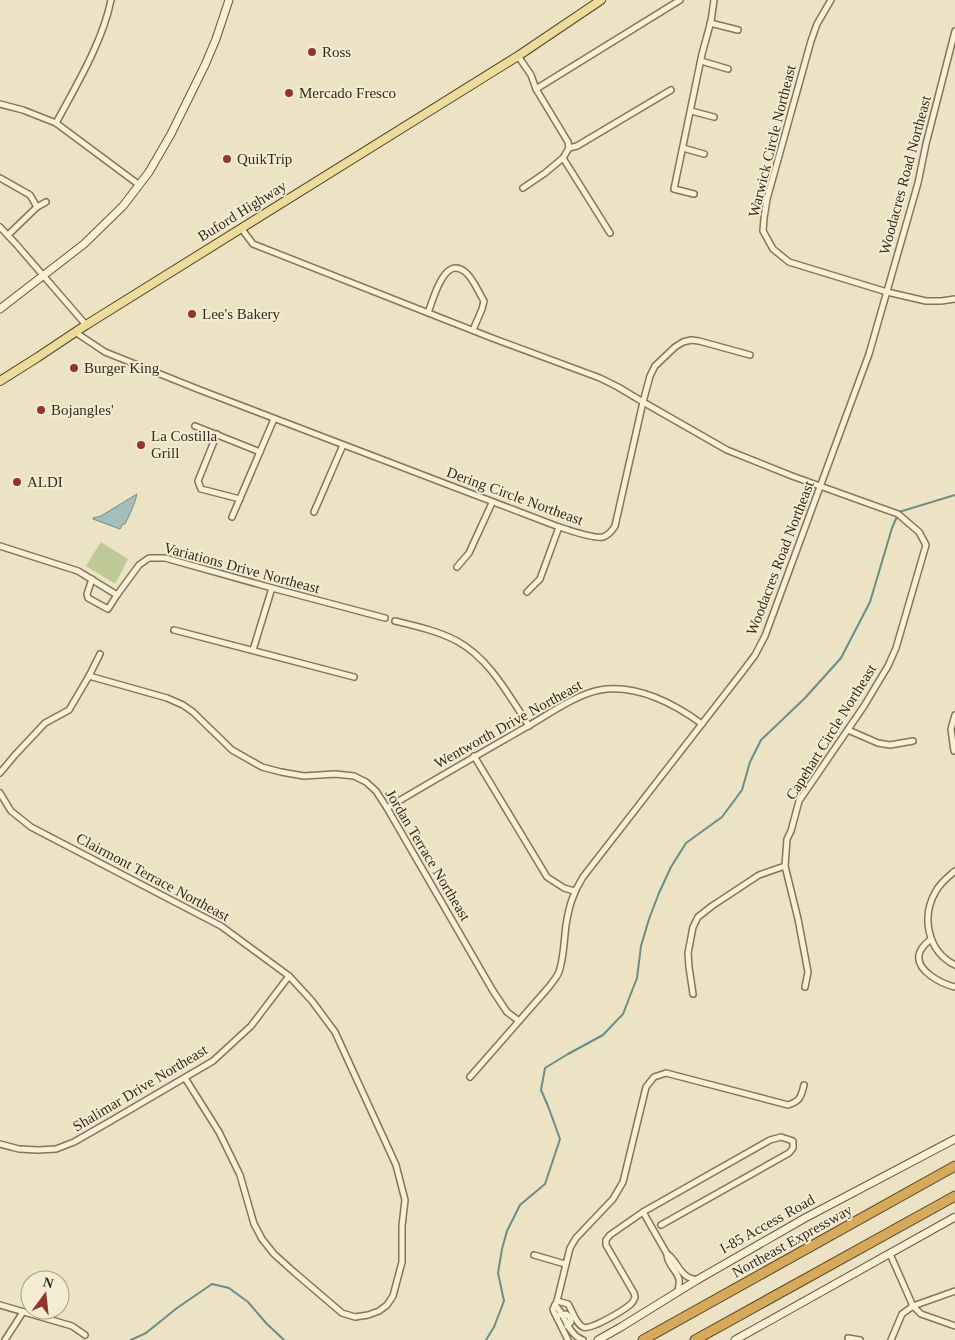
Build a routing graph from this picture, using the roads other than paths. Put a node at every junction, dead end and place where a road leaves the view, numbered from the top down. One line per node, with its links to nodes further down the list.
1 (111, 0): 18 (street)
2 (229, 0): 24 (main road)
3 (601, 0): 10 (main road, Buford Highway)
4 (680, 0): 13 (street)
5 (714, 0): 7 (street)
6 (831, 0): 34 (street, Warwick Circle Northeast)
7 (710, 23): 8 (street); 11 (street)
8 (738, 30)
9 (955, 31): 34 (street, Woodacres Road Northeast)
10 (518, 56): 13 (street); 30 (main road, Buford Highway)
11 (701, 62): 12 (street); 16 (street)
12 (728, 69)
13 (536, 89): 19 (street)
14 (671, 90): 19 (street)
15 (0, 104): 18 (street)
16 (691, 111): 17 (street); 20 (street)
17 (714, 117)
18 (56, 123): 24 (street)
19 (569, 148): 22 (street)
20 (683, 148): 21 (street); 26 (street)
21 (704, 154)
22 (563, 158): 25 (street); 31 (street)
23 (0, 178): 28 (street)
24 (138, 184): 33 (main road)
25 (523, 188)
26 (694, 194)
27 (46, 202): 28 (street)
28 (37, 207): 32 (street)
29 (0, 228): 32 (street)
30 (241, 228): 37 (street); 38 (main road, Buford Highway)
31 (610, 233)
32 (8, 235): 33 (street)
33 (43, 276): 36 (main road); 38 (street)
34 (887, 292): 35 (street, Warwick Circle Northeast); 49 (street, Woodacres Road Northeast)
35 (955, 298)
36 (0, 309)
37 (428, 312): 39 (street); 39 (street)
38 (86, 325): 40 (main road, Buford Highway)
39 (473, 330): 43 (street)
40 (74, 332): 42 (main road, Buford Highway); 44 (street, Dering Circle Northeast)
41 (750, 355): 43 (street)
42 (0, 381)
43 (643, 402): 49 (street, Capehart Circle Northeast); 54 (street, Dering Circle Northeast)
44 (274, 419): 47 (street, Dering Circle Northeast); 48 (street)
45 (195, 426): 46 (street)
46 (216, 434): 48 (street); 50 (street)
47 (343, 445): 51 (street, Dering Circle Northeast); 52 (street)
48 (260, 452): 50 (street)
49 (820, 486): 69 (street, Woodacres Road Northeast); 71 (street, Capehart Circle Northeast)
50 (240, 499): 53 (street)
51 (492, 503): 54 (street, Dering Circle Northeast); 56 (street)
52 (314, 512)
53 (232, 517)
54 (558, 527): 59 (street)
55 (0, 546): 57 (street)
56 (456, 567)
57 (92, 579): 60 (street); 60 (street)
58 (272, 588): 60 (street, Variations Drive Northeast); 61 (street, Variations Drive Northeast); 64 (street)
59 (527, 592)
60 (117, 595)
61 (385, 618)
62 (395, 621): 70 (street)
63 (174, 630): 64 (street)
64 (254, 650): 67 (street)
65 (100, 654): 66 (street)
66 (89, 676): 75 (street); 77 (street, Jordan Terrace Northeast)
67 (354, 678)
68 (955, 715): 73 (street)
69 (702, 724): 70 (street, Wentworth Drive Northeast); 80 (street, Woodacres Road Northeast)
70 (529, 726): 74 (street, Wentworth Drive Northeast)
71 (848, 730): 72 (street); 78 (street, Capehart Circle Northeast)
72 (913, 741)
73 (955, 751)
74 (474, 756): 77 (street, Wentworth Drive Northeast); 80 (street)
75 (0, 773)
76 (0, 793): 83 (street, Clairmont Terrace Northeast)
77 (386, 808): 87 (street, Jordan Terrace Northeast)
78 (785, 866): 85 (street, Capehart Circle Northeast); 86 (street)
79 (955, 871): 81 (street)
80 (574, 891): 87 (street, Woodacres Road Northeast)
81 (931, 939): 82 (street); 84 (street)
82 (955, 965)
83 (289, 976): 89 (street, Shalimar Drive Northeast); 89 (street, Clairmont Terrace Northeast)
84 (955, 986)
85 (805, 987)
86 (693, 994)
87 (519, 1021): 88 (street, Woodacres Road Northeast)
88 (470, 1077)
89 (185, 1078): 92 (street, Shalimar Drive Northeast)
90 (804, 1084): 100 (street)
91 (955, 1140): 102 (main road, I-85 Access Road)
92 (0, 1144)
93 (955, 1166): 119 (highway, Northeast Expressway)
94 (955, 1196): 120 (highway)
95 (643, 1212): 97 (street); 101 (street); 105 (street)
96 (955, 1218): 98 (main road)
97 (661, 1224)
98 (890, 1254): 107 (street); 121 (main road)
99 (534, 1255): 100 (street)
100 (565, 1264): 105 (street)
101 (675, 1268): 102 (street); 104 (street)
102 (697, 1280): 104 (main road, I-85 Access Road)
103 (955, 1291): 107 (street)
104 (678, 1292): 118 (main road, I-85 Access Road)
105 (556, 1303): 112 (street)
106 (0, 1305): 108 (street)
107 (913, 1306): 111 (street); 123 (street)
108 (20, 1311)
109 (20, 1318): 115 (street)
110 (51, 1320): 113 (street)
111 (955, 1326)
112 (565, 1327): 116 (street); 117 (street)
113 (85, 1334)
114 (848, 1338): 122 (street)
115 (5, 1340)
116 (568, 1340)
117 (583, 1340)
118 (598, 1340)
119 (643, 1340)
120 (695, 1340)
121 (736, 1340)
122 (860, 1340)
123 (891, 1340)

